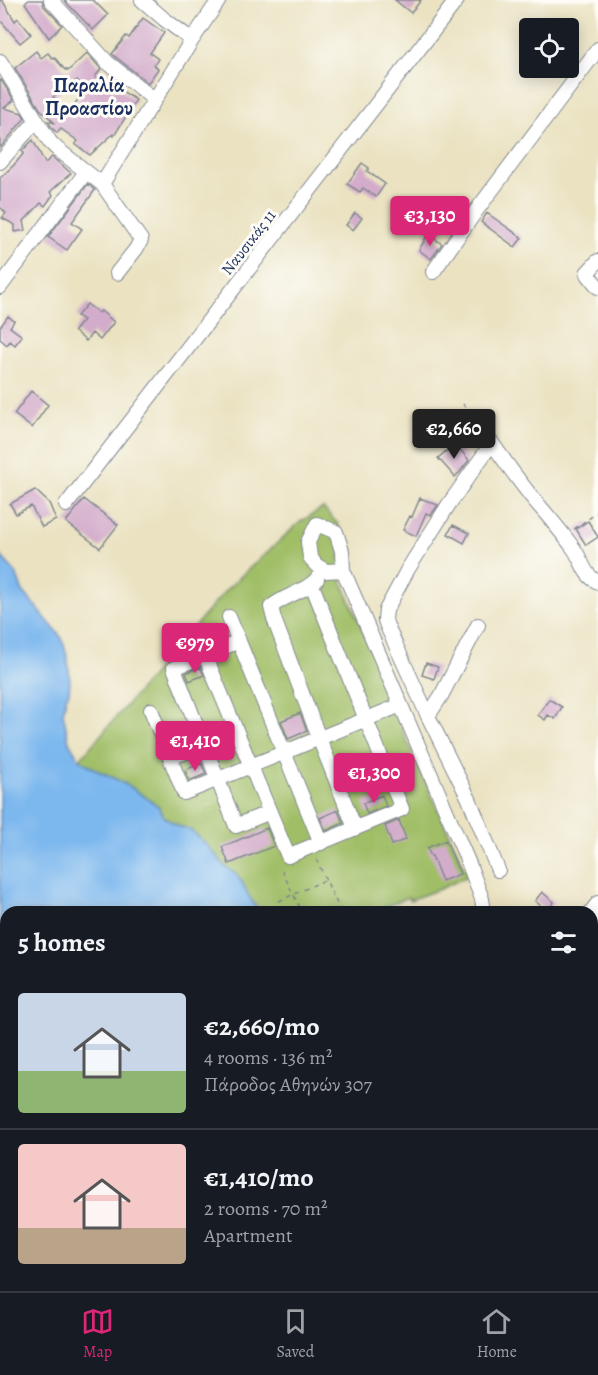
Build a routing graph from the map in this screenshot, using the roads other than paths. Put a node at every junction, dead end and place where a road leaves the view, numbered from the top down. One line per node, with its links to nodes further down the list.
1 (51, 0): 9 (street)
2 (142, 0): 5 (street)
3 (219, 0): 5 (street)
4 (457, 0): 19 (street, Ναυσικάς 11)
5 (192, 40): 9 (street)
6 (598, 49): 15 (street)
7 (0, 61): 8 (street)
8 (4, 80): 10 (street)
9 (155, 100): 13 (street)
10 (36, 121): 11 (street); 12 (street)
11 (0, 162)
12 (86, 172): 13 (street); 17 (street)
13 (102, 184): 16 (street)
14 (598, 261): 18 (street)
15 (433, 272)
16 (117, 273)
17 (0, 287)
18 (598, 287)
19 (66, 505)
20 (343, 570): 21 (street); 21 (street); 28 (street)
21 (326, 571): 23 (street)
22 (598, 582): 30 (street)
23 (312, 585): 31 (street); 32 (street)
24 (229, 617): 26 (street)
25 (478, 625): 30 (street)
26 (239, 641): 27 (street); 34 (street)
27 (205, 655): 33 (street); 36 (street)
28 (401, 705): 31 (street); 42 (street)
29 (151, 710): 35 (street)
30 (428, 716): 41 (street)
31 (366, 719): 32 (street); 39 (street)
32 (319, 738): 34 (street); 39 (street)
33 (204, 745): 35 (street); 37 (street)
34 (284, 753): 36 (street); 40 (street)
35 (170, 758): 37 (street)
36 (251, 766): 37 (street); 38 (street)
37 (218, 780): 38 (street)
38 (270, 812): 40 (street)
39 (355, 828): 40 (street)
40 (316, 845)
41 (498, 870)
42 (483, 906)

